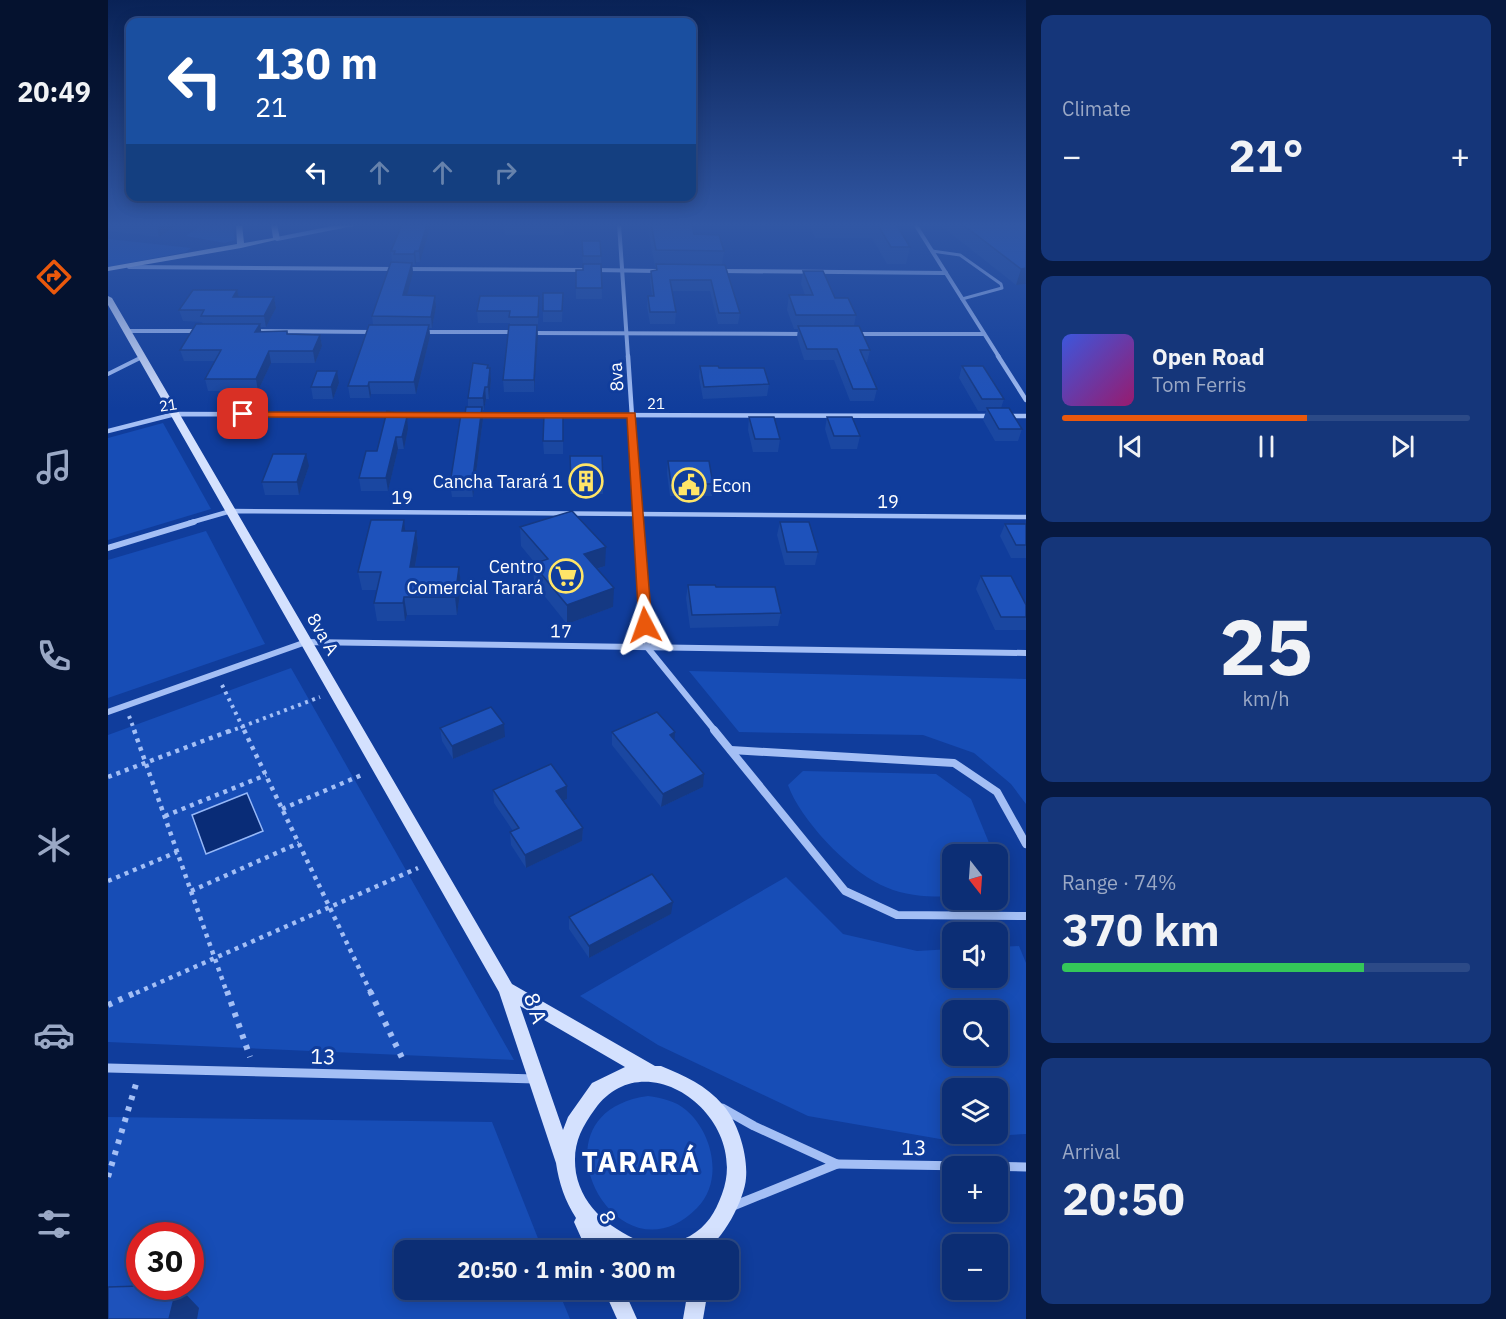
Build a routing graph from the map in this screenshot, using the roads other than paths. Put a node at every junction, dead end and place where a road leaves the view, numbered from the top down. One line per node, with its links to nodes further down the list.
1 (623, 286): 11 (street, 8va)
2 (954, 286): 5 (street)
3 (1001, 286): 5 (lane)
4 (108, 298): 6 (street, 8va A)
5 (962, 299): 14 (street)
6 (127, 331): 7 (street); 15 (street, 8va A)
7 (210, 331)
8 (246, 331): 9 (street)
9 (377, 332)
10 (412, 332): 11 (street)
11 (626, 333): 12 (street); 19 (street, 8va)
12 (817, 334)
13 (853, 334): 14 (street)
14 (984, 334): 17 (street)
15 (142, 357): 16 (lane); 18 (street, 8va A)
16 (108, 374)
17 (1026, 400)
18 (175, 414): 19 (street, 21); 21 (street, 21); 22 (street, 8va A)
19 (632, 415): 20 (street, 21); 23 (street, 8va)
20 (1026, 416)
21 (108, 431)
22 (231, 511): 23 (street, 19); 25 (street, 19); 26 (street, 8va A)
23 (638, 514): 24 (street, 19); 27 (street, 8va)
24 (1026, 517)
25 (108, 548)
26 (306, 642): 27 (street, 17); 29 (street, 17); 33 (street, 8va A)
27 (647, 648): 28 (street, 17); 30 (street)
28 (1026, 653)
29 (108, 712)
30 (731, 750): 31 (street); 32 (street)
31 (1026, 844)
32 (1026, 916)
33 (506, 989): 35 (street, 8 A); 36 (street, 8 A)
34 (108, 1068): 36 (street, 13)
35 (650, 1072): 37 (street); 38 (street)
36 (537, 1080): 38 (street, 8 A)
37 (712, 1102): 39 (street, 13); 42 (street)
38 (566, 1164): 41 (street)
39 (837, 1164): 40 (street, 13); 42 (street, 13)
40 (1026, 1167)
41 (575, 1201): 43 (street, 8); 44 (street)
42 (729, 1207): 45 (street)
43 (592, 1240)
44 (612, 1240)
45 (708, 1240)
46 (618, 1300): 48 (street)
47 (696, 1300): 49 (street)
48 (627, 1319)
49 (693, 1319)

